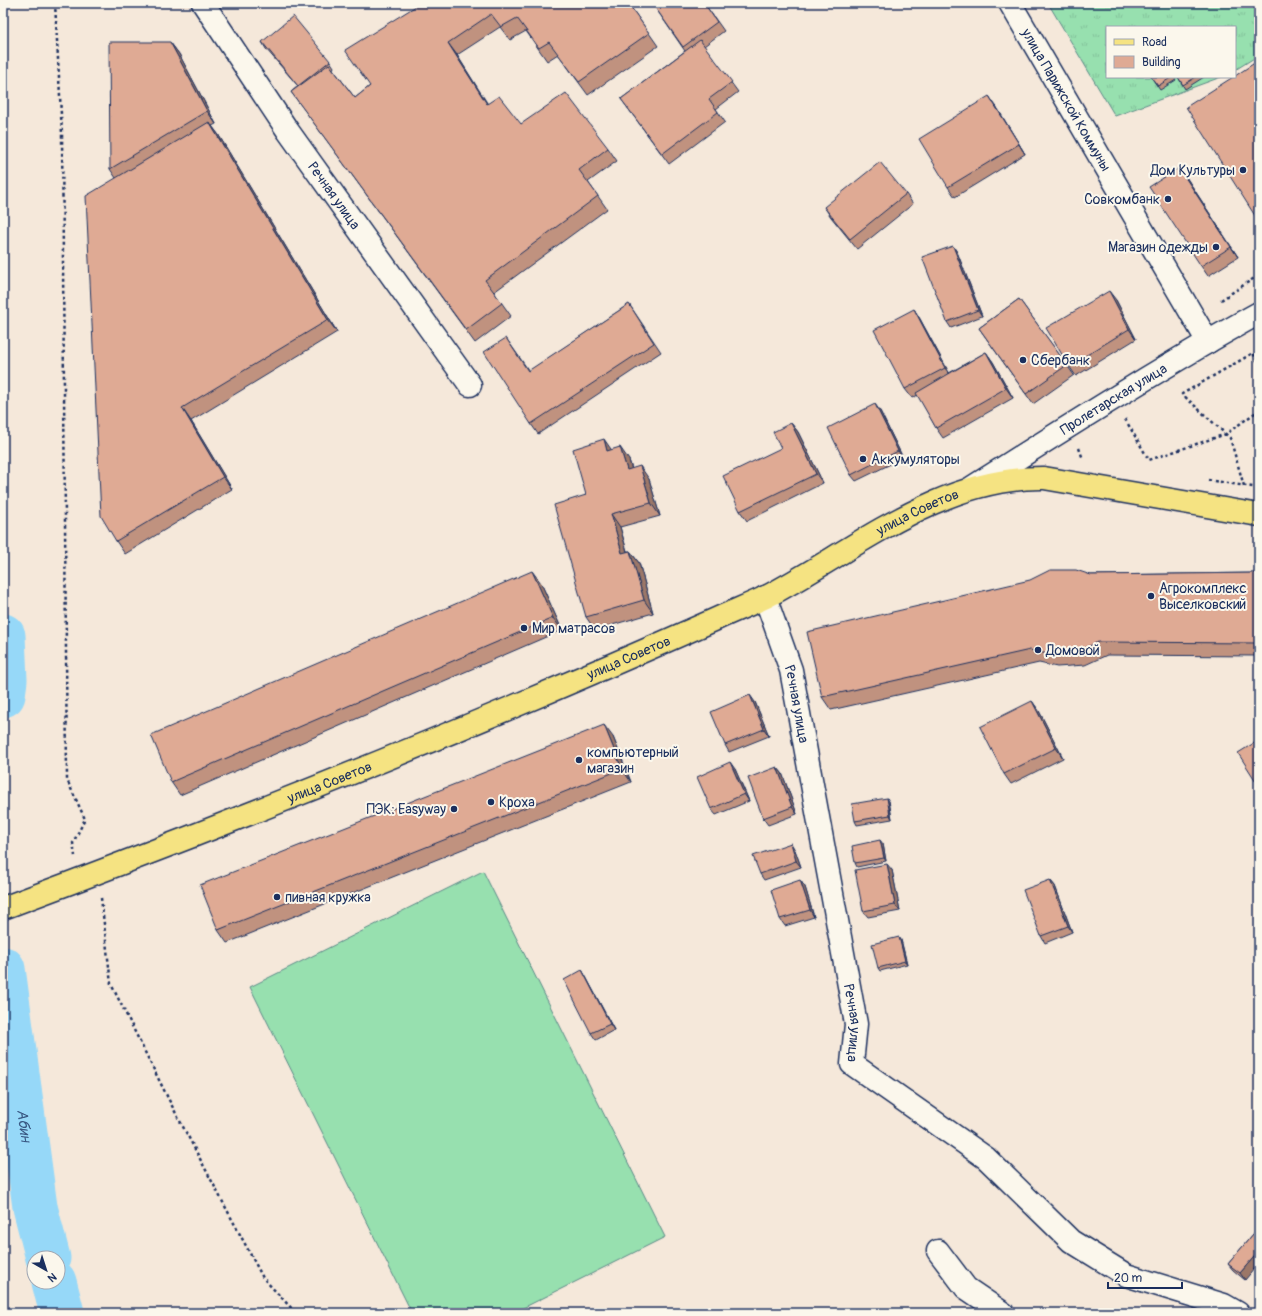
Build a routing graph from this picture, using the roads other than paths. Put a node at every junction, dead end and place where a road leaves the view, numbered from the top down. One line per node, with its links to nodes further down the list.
1 (202, 3): 5 (street, Речная улица)
2 (1010, 3): 4 (street, улица Парижской Коммуны)
3 (1259, 313): 4 (street, Пролетарская улица)
4 (1208, 342): 6 (street, Пролетарская улица)
5 (470, 385)
6 (970, 488): 7 (main road, улица Советов); 8 (main road, улица Советов)
7 (1259, 515)
8 (765, 597): 9 (main road, улица Советов); 12 (street, Речная улица)
9 (3, 908)
10 (938, 1251): 11 (street)
11 (1003, 1313)
12 (1238, 1313)

